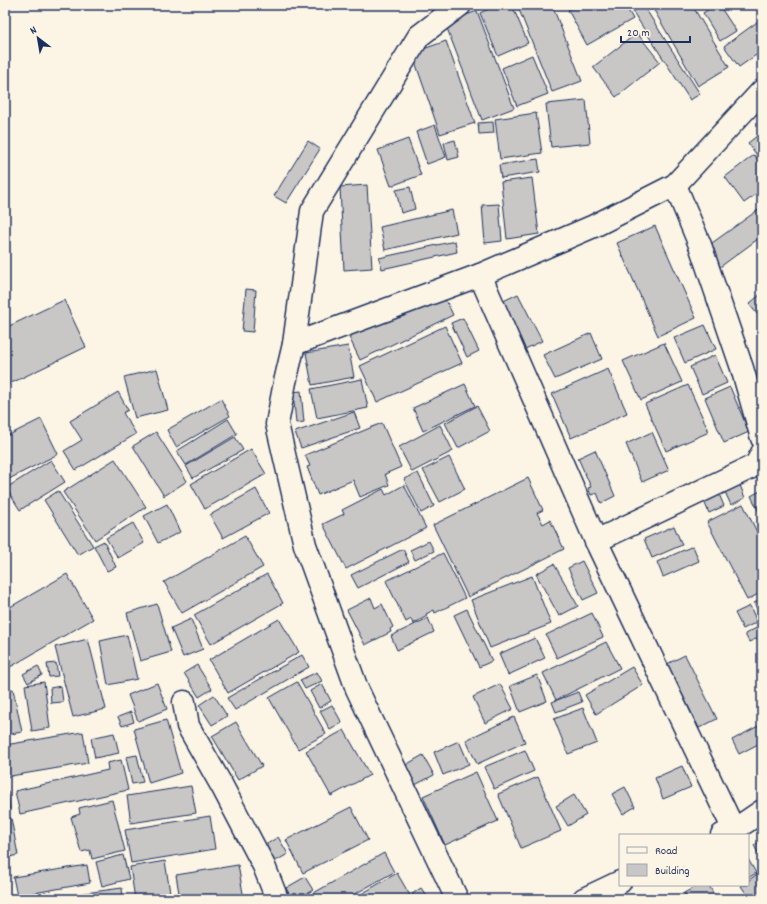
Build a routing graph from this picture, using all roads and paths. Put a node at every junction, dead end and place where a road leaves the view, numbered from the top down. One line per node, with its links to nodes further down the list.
1 (460, 5): 5 (street)
2 (762, 91): 3 (street)
3 (675, 185): 4 (street); 6 (street)
4 (480, 275): 5 (street); 8 (street)
5 (294, 344): 14 (street)
6 (762, 438)
7 (762, 453): 8 (street)
8 (596, 541): 11 (street)
9 (184, 702): 13 (street)
10 (762, 811): 11 (street)
11 (728, 832)
12 (619, 882): 15 (street)
13 (277, 899)
14 (456, 899)
15 (584, 899)

